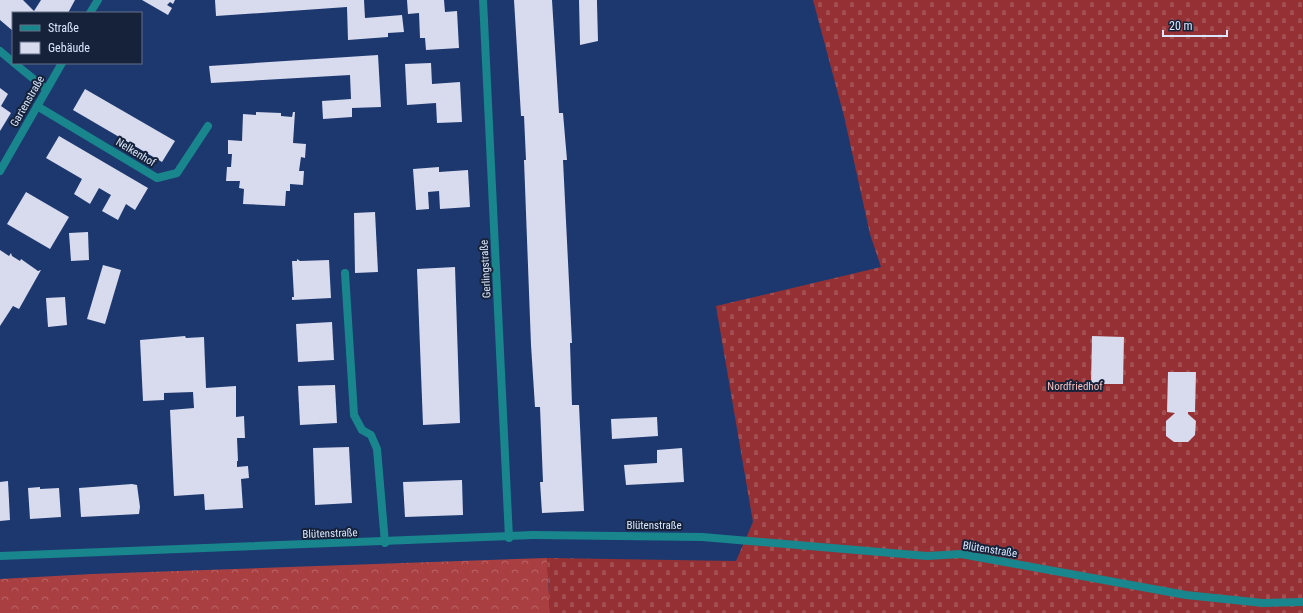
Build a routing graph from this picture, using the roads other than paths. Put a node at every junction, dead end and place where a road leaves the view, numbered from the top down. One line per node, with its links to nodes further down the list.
1 (98, 0): 3 (street)
2 (483, 0): 13 (street, Gerlingstraße)
3 (91, 12)
4 (0, 51): 5 (street)
5 (12, 60)
6 (16, 64): 8 (street)
7 (61, 64): 8 (street, Gartenstraße)
8 (46, 89): 9 (street, Gartenstraße)
9 (37, 106): 10 (street, Nelkenhof); 11 (street, Gartenstraße)
10 (208, 126)
11 (0, 171)
12 (345, 273): 14 (street)
13 (509, 538): 14 (street, Blütenstraße); 16 (street, Blütenstraße)
14 (385, 542): 15 (street, Blütenstraße)
15 (0, 556)
16 (1303, 602)

